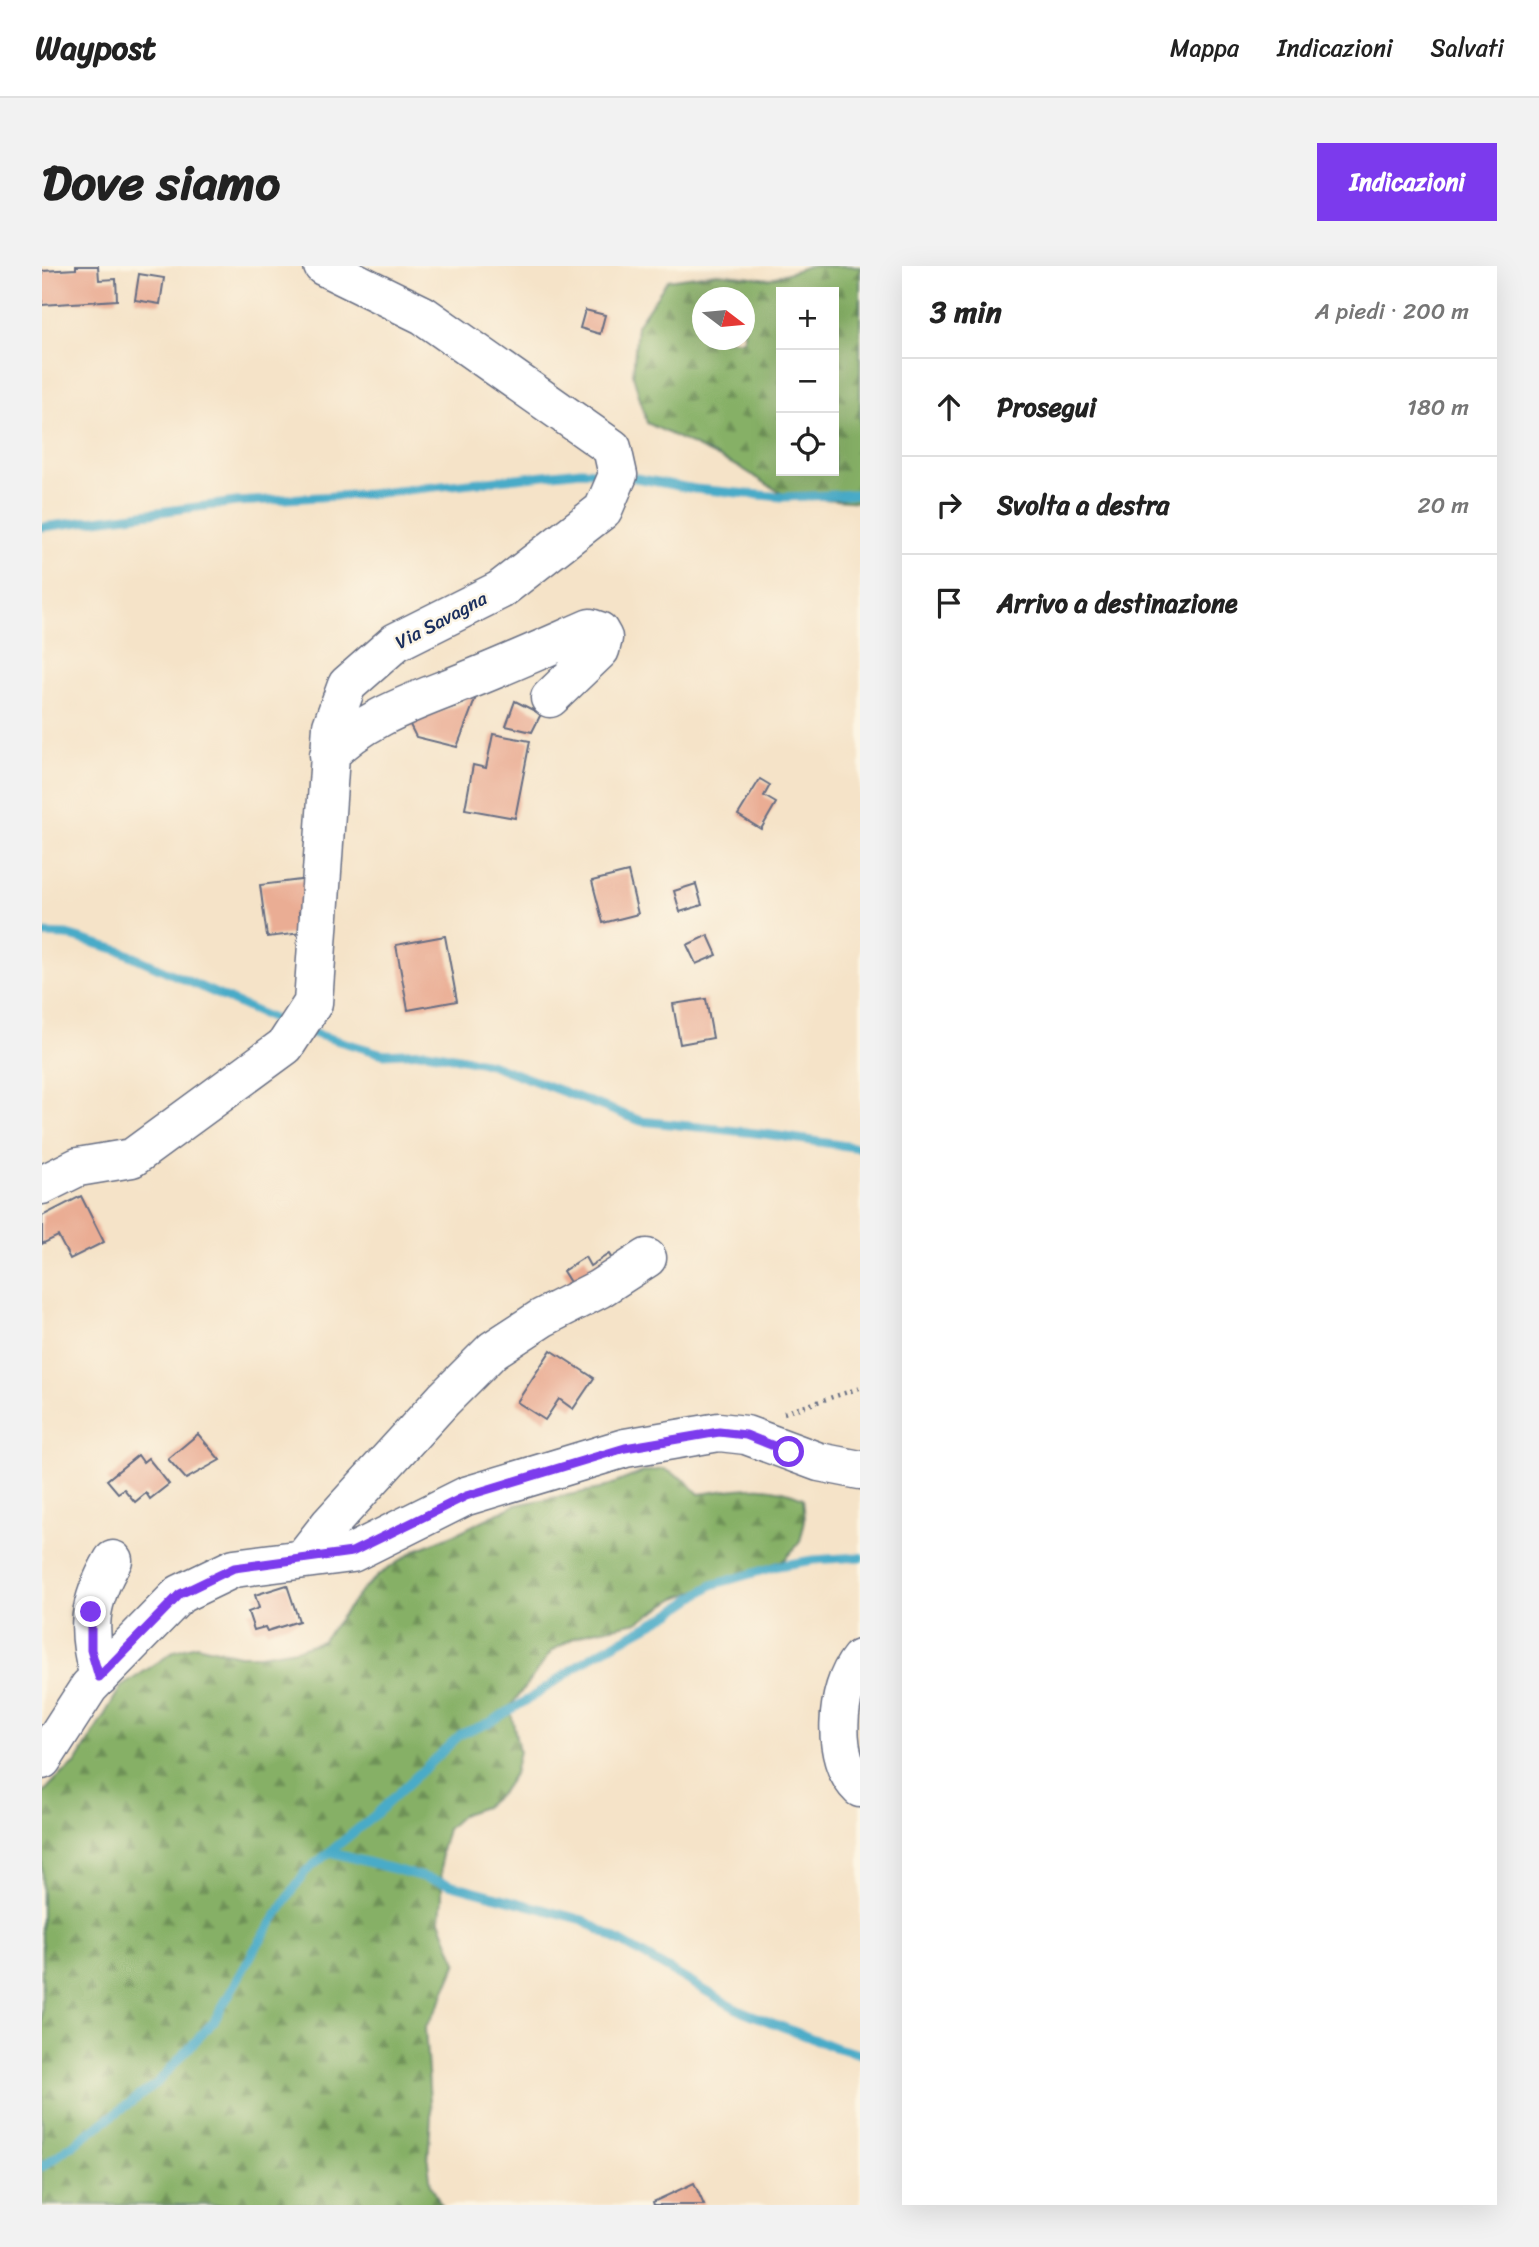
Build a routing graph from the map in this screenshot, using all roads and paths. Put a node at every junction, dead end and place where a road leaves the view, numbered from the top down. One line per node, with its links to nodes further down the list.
1 (323, 266): 3 (street, Via Savagna)
2 (550, 698): 3 (street)
3 (329, 755): 4 (street, Via Savagna)
4 (42, 1185)
5 (647, 1258): 9 (street)
6 (860, 1388): 7 (path)
7 (783, 1413)
8 (860, 1471): 9 (street)
9 (304, 1557): 12 (street)
10 (113, 1560): 12 (street)
11 (860, 1659): 14 (street)
12 (99, 1677): 13 (street)
13 (42, 1760)
14 (860, 1788)

